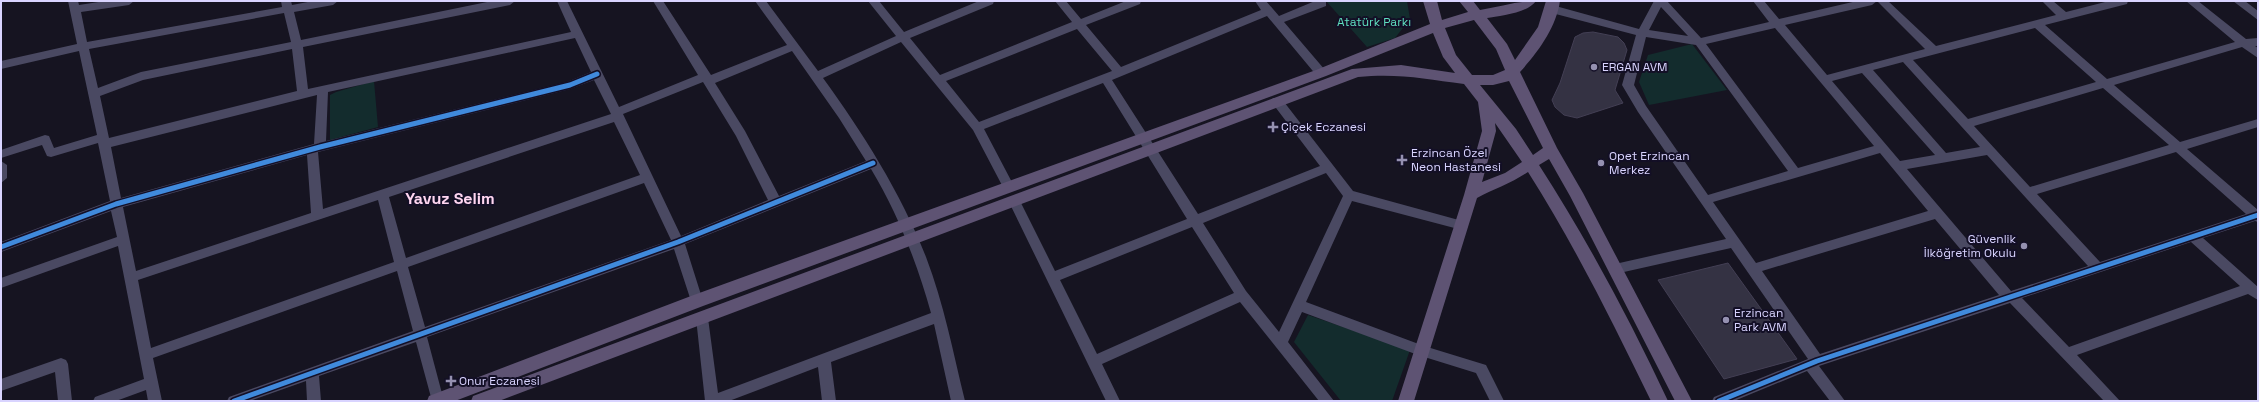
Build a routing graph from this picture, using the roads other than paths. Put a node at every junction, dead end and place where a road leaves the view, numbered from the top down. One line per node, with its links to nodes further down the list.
1 (128, 1): 24 (street)
2 (333, 1): 25 (street)
3 (510, 1): 42 (street)
4 (562, 1): 37 (street)
5 (658, 1): 55 (street)
6 (760, 1): 44 (street)
7 (873, 1): 38 (street)
8 (989, 1): 38 (street)
9 (1060, 1): 34 (street)
10 (1136, 1): 34 (street)
11 (1260, 1): 27 (street)
12 (1320, 1): 31 (street)
13 (1430, 1): 35 (main road)
14 (1466, 1): 28 (main road)
15 (1529, 1): 28 (main road)
16 (1660, 1): 36 (street); 39 (street)
17 (1758, 1): 32 (street)
18 (1872, 1): 32 (street)
19 (1882, 1): 45 (street)
20 (2047, 1): 29 (street)
21 (2123, 1): 29 (street)
22 (2191, 1): 41 (street)
23 (2238, 1): 30 (street)
24 (74, 5): 43 (street)
25 (287, 5): 42 (street); 43 (street)
26 (1552, 5): 36 (street); 51 (main road)
27 (1268, 11): 31 (street); 50 (street)
28 (1478, 15): 35 (main road); 51 (main road)
29 (2063, 16): 33 (street)
30 (2258, 16)
31 (1276, 20): 52 (street)
32 (1777, 23): 39 (street); 58 (street)
33 (2036, 23): 45 (street); 60 (street)
34 (1078, 24): 50 (street); 59 (street)
35 (1437, 26): 52 (main road); 57 (main road)
36 (1642, 33): 39 (street); 92 (street)
37 (578, 34): 53 (street); 61 (street)
38 (902, 37): 54 (street); 59 (street)
39 (1699, 42): 84 (street)
40 (2258, 42): 41 (street)
41 (2244, 43): 46 (street); 60 (street)
42 (297, 44): 62 (street); 63 (street)
43 (84, 46): 49 (street); 62 (street)
44 (794, 46): 54 (street); 55 (street)
45 (1933, 50): 47 (street)
46 (2258, 54)
47 (1906, 58): 48 (street); 68 (street)
48 (1864, 68): 58 (street); 78 (street)
49 (2, 69)
50 (1119, 72): 56 (street)
51 (1513, 72): 57 (main road); 75 (main road)
52 (1321, 73): 71 (main road)
53 (597, 74): 66 (street); 73 (street)
54 (817, 76): 79 (street)
55 (707, 78): 66 (street); 93 (street)
56 (1105, 78): 69 (street); 71 (street)
57 (1467, 79): 64 (main road); 65 (main road)
58 (1825, 79): 74 (street)
59 (938, 80): 69 (street)
60 (2107, 83): 68 (street); 72 (street)
61 (323, 90): 63 (street); 73 (street)
62 (94, 94): 70 (street)
63 (303, 94): 70 (street)
64 (1277, 101): 71 (main road); 83 (street)
65 (1485, 101): 80 (main road); 91 (main road)
66 (618, 114): 85 (street); 88 (street)
67 (2258, 123): 72 (street)
68 (1965, 124): 76 (street)
69 (977, 127): 89 (street)
70 (104, 141): 77 (street); 94 (street)
71 (1144, 143): 89 (main road); 98 (street)
72 (2176, 146): 87 (street); 97 (street)
73 (316, 148): 94 (street); 96 (street)
74 (1883, 148): 82 (street); 84 (street)
75 (1551, 150): 80 (main road); 109 (main road)
76 (1989, 150): 78 (street); 87 (street)
77 (1, 154)
78 (1943, 157): 82 (street)
79 (873, 163): 93 (street); 99 (street)
80 (1532, 164): 91 (main road); 146 (main road)
81 (1, 165): 86 (street)
82 (1899, 166): 95 (street)
83 (1327, 168): 90 (street); 98 (street)
84 (1796, 174): 92 (street)
85 (647, 177): 104 (street); 107 (street)
86 (1, 178)
87 (2028, 192): 108 (street)
88 (382, 194): 96 (street); 107 (street)
89 (1012, 194): 99 (main road); 103 (main road); 112 (street)
90 (1349, 195): 100 (street); 118 (street)
91 (1471, 195): 100 (main road)
92 (1705, 200): 105 (street)
93 (777, 203): 104 (street)
94 (116, 204): 102 (street); 106 (street)
95 (1938, 213): 110 (street); 116 (street)
96 (317, 216): 111 (street)
97 (2257, 216): 101 (street)
98 (1194, 221): 112 (street); 115 (street)
99 (906, 224): 103 (street); 117 (main road)
100 (1462, 224): 123 (main road)
101 (2193, 237): 108 (street); 114 (street)
102 (122, 240): 111 (street); 113 (street)
103 (913, 240): 119 (street); 120 (main road)
104 (678, 242): 117 (street); 121 (street)
105 (1734, 242): 109 (street); 110 (street)
106 (1, 247)
107 (402, 265): 121 (street); 125 (street)
108 (2098, 268): 116 (street)
109 (1615, 269): 147 (main road)
110 (1752, 269): 128 (street)
111 (132, 277): 125 (street)
112 (1051, 278): 127 (street)
113 (1, 283)
114 (2254, 292): 124 (street)
115 (1242, 295): 122 (street); 127 (street)
116 (2011, 297): 124 (street); 128 (street)
117 (697, 302): 132 (main road)
118 (1299, 305): 122 (street); 123 (street)
119 (939, 316): 126 (street); 141 (street)
120 (702, 318): 138 (main road); 139 (street)
121 (422, 334): 129 (street); 132 (street)
122 (1281, 343): 143 (street)
123 (1423, 351): 144 (main road); 145 (street)
124 (2067, 353): 150 (street)
125 (147, 355): 130 (street)
126 (824, 360): 139 (street); 140 (street)
127 (1093, 362): 142 (street)
128 (1813, 363): 148 (street); 149 (street)
129 (312, 374): 136 (street); 137 (street)
130 (151, 382): 134 (street); 135 (street)
131 (1, 385): 133 (street)
132 (436, 400)
133 (65, 401)
134 (100, 401)
135 (155, 401)
136 (234, 401)
137 (314, 401)
138 (479, 401)
139 (712, 401)
140 (829, 401)
141 (958, 401)
142 (1112, 401)
143 (1327, 401)
144 (1406, 401)
145 (1497, 401)
146 (1660, 401)
147 (1684, 401)
148 (1719, 401)
149 (1838, 401)
150 (2113, 401)

